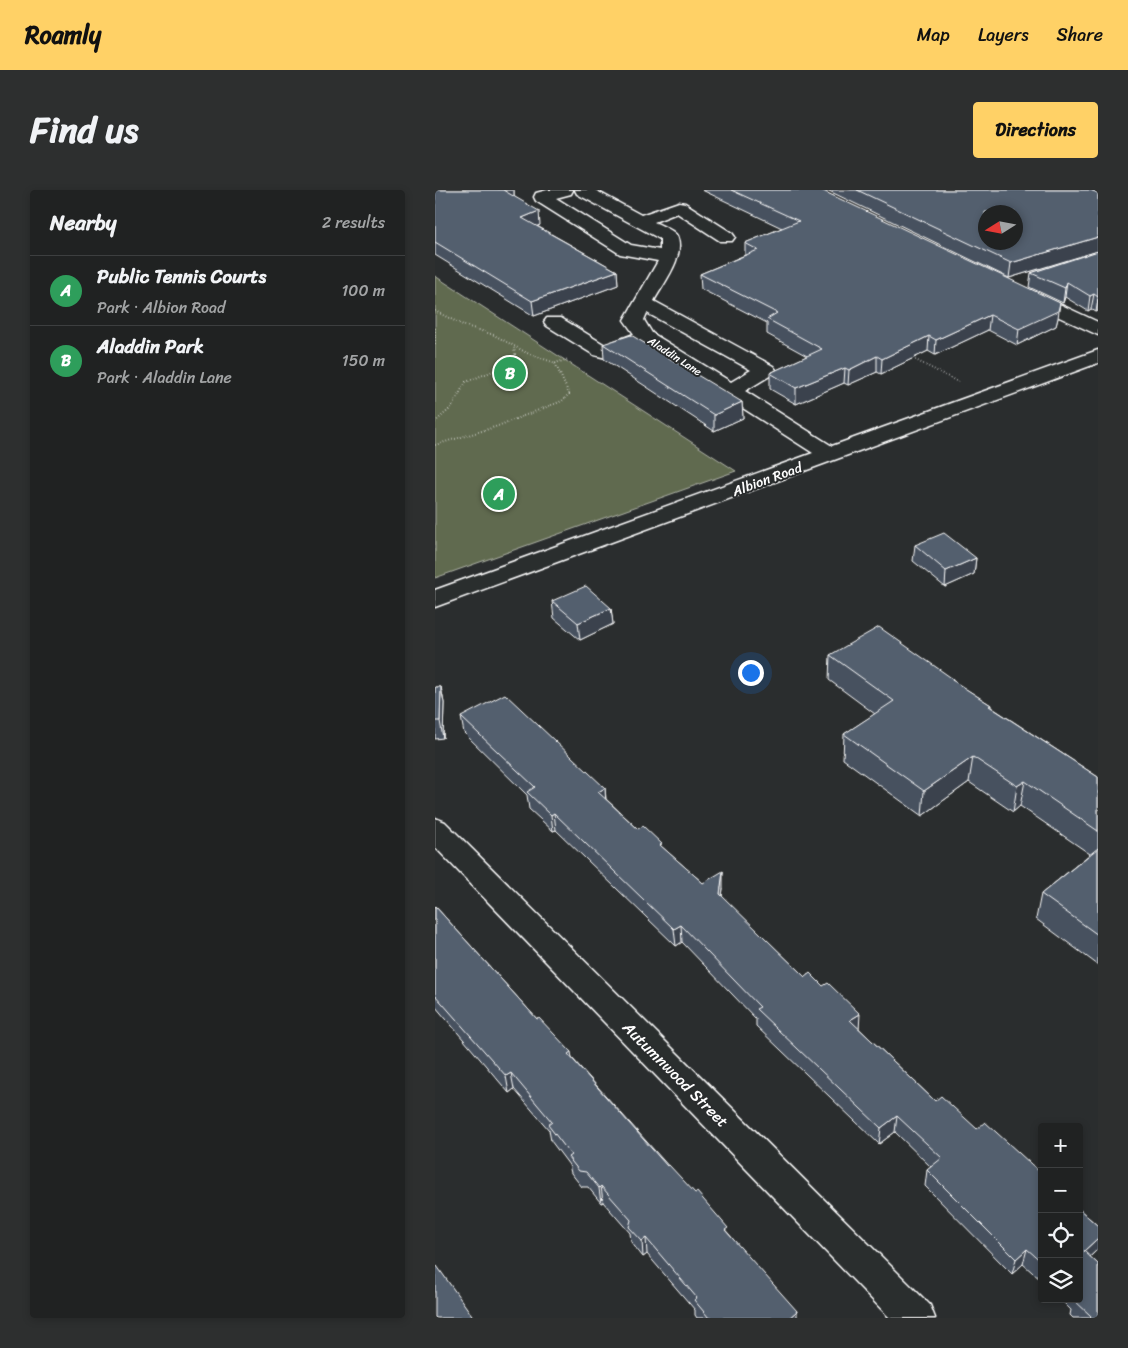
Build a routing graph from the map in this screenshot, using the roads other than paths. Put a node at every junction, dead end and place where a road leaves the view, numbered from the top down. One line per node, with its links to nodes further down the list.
1 (565, 190): 5 (street)
2 (583, 190): 3 (street)
3 (639, 221): 4 (street); 5 (street)
4 (726, 237)
5 (669, 257): 7 (street, Aladdin Lane)
6 (1035, 278): 9 (street)
7 (643, 303): 10 (street, Aladdin Lane); 12 (street)
8 (553, 322): 10 (street)
9 (1098, 329)
10 (645, 337): 12 (street, Aladdin Lane)
11 (1098, 356): 13 (street, Albion Road)
12 (729, 392): 13 (street, Aladdin Lane)
13 (831, 455): 14 (street, Albion Road)
14 (435, 599)
15 (435, 829): 16 (street, Autumnwood Street)
16 (916, 1318)

